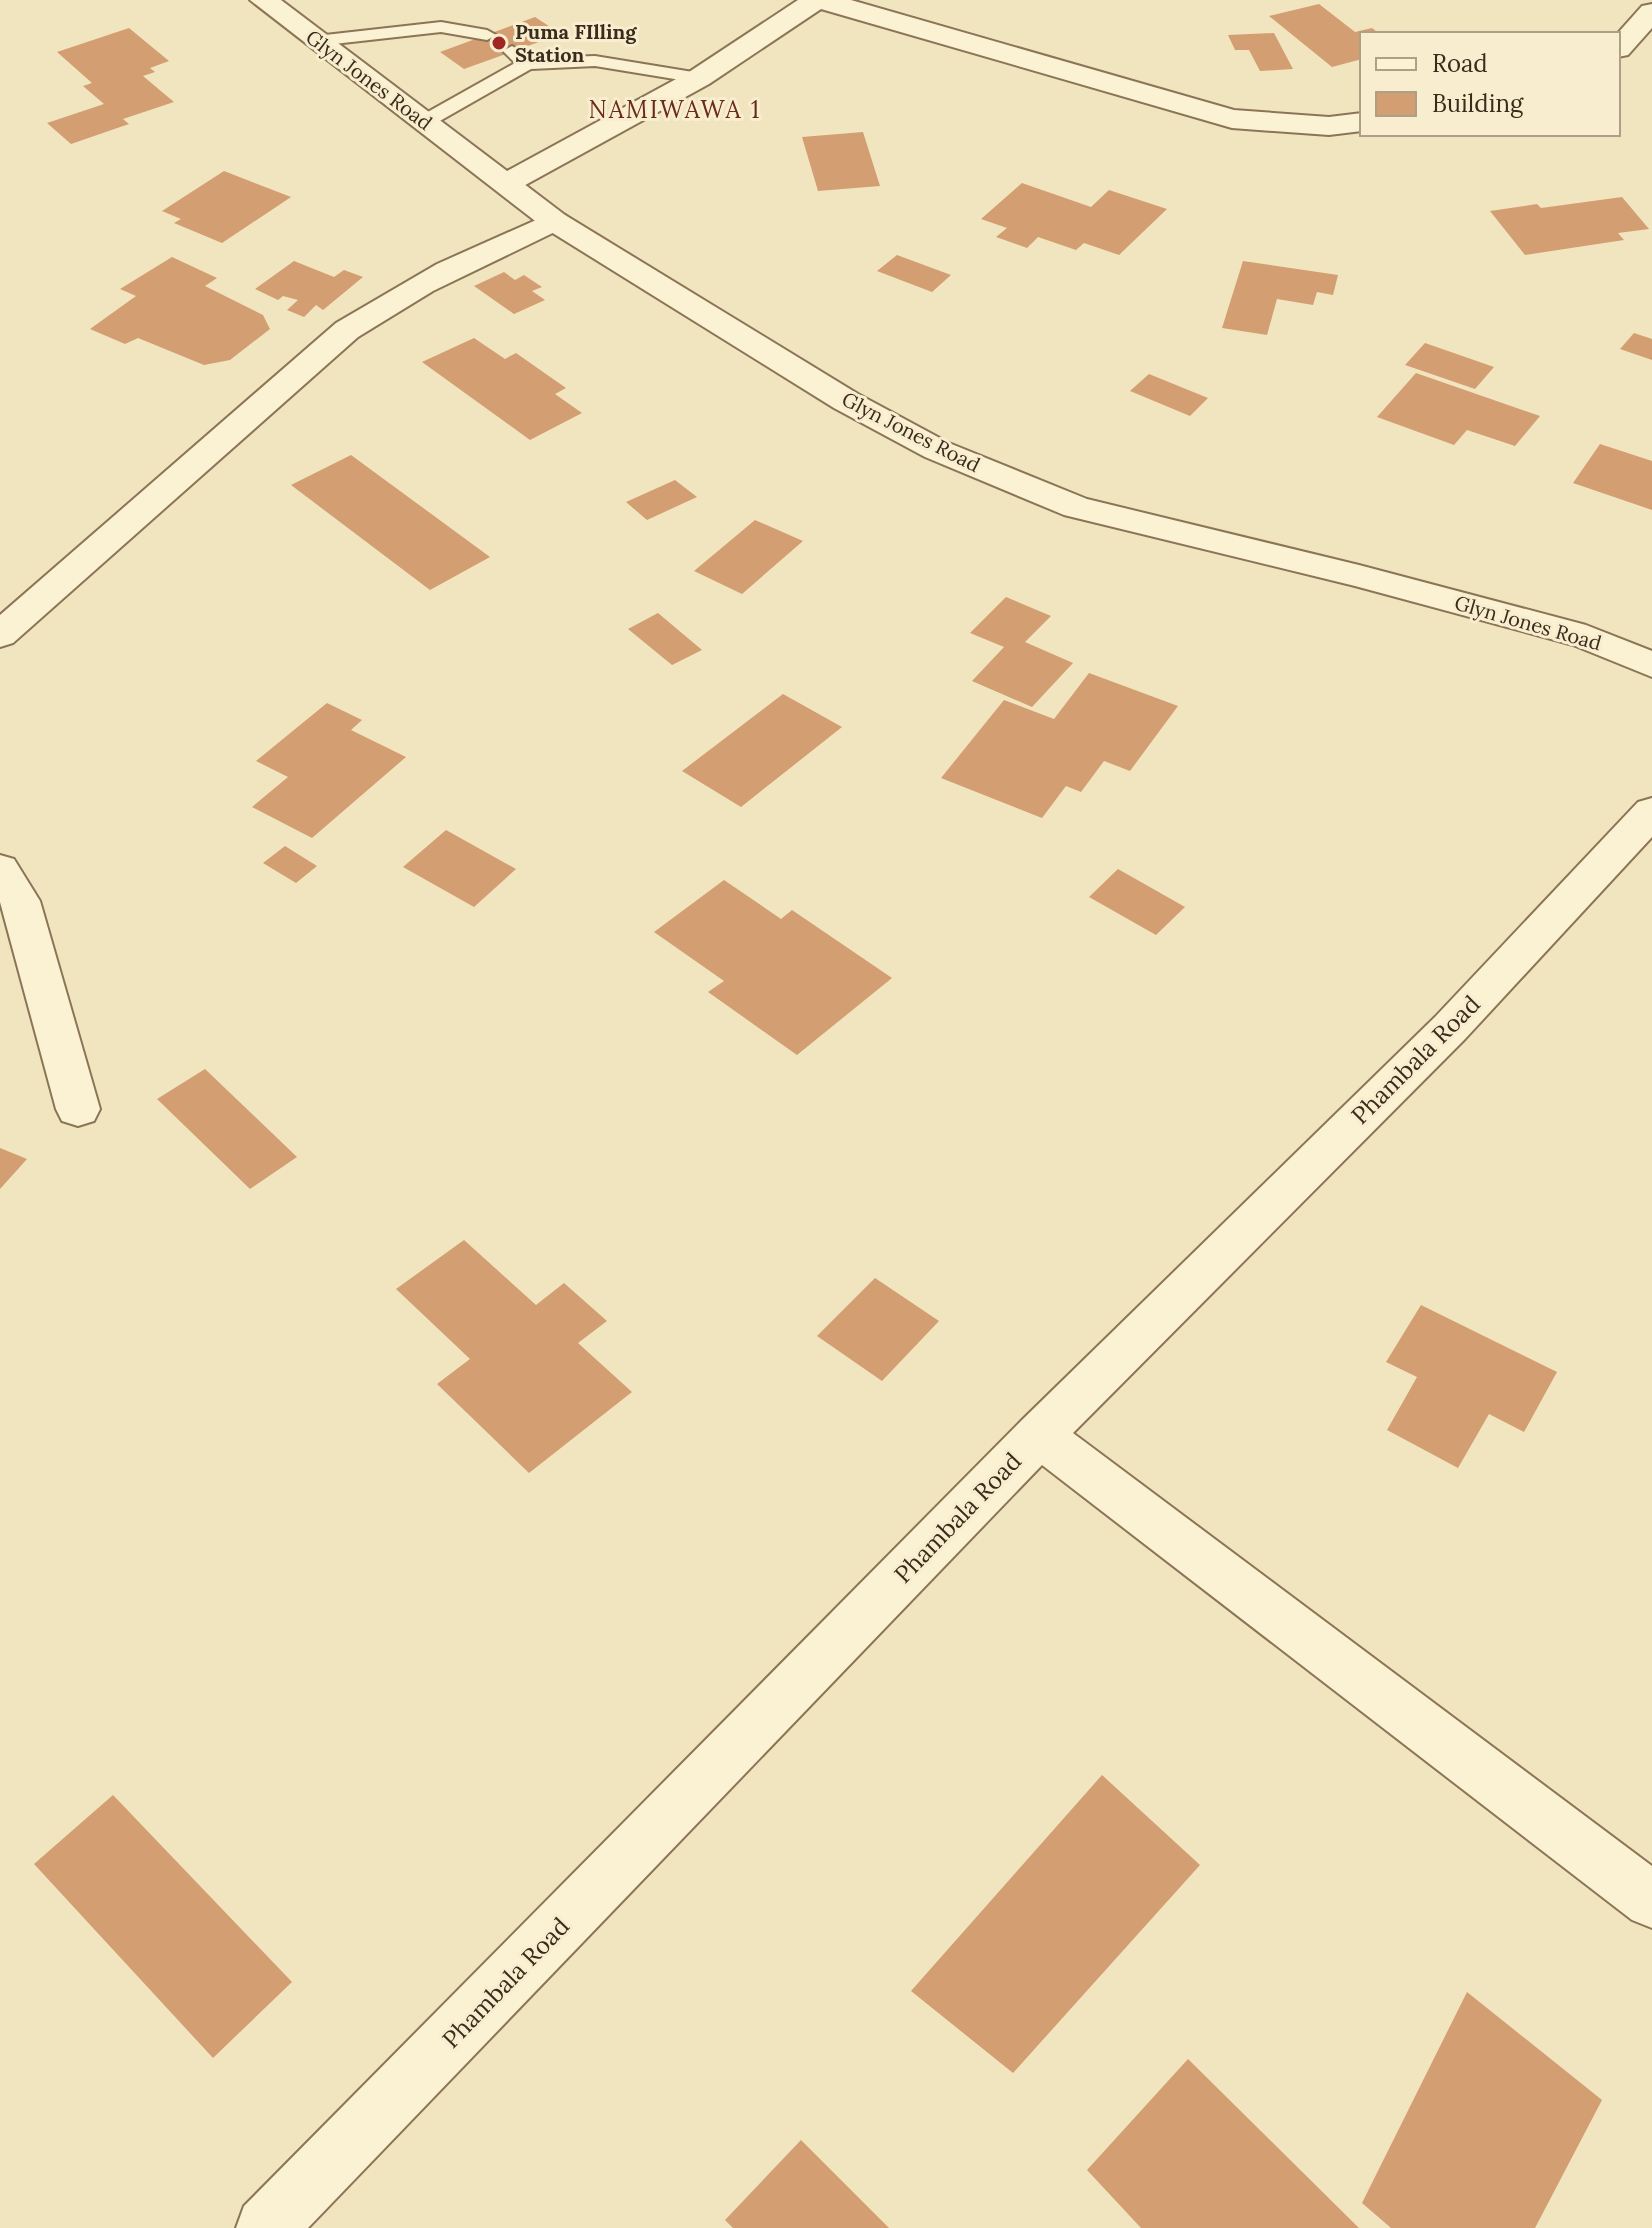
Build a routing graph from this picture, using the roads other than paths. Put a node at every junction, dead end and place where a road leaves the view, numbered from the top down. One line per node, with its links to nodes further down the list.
1 (264, 0): 5 (street, Glyn Jones Road)
2 (818, 0): 9 (street); 11 (street)
3 (1652, 12): 6 (street)
4 (487, 35): 5 (lane)
5 (316, 41): 10 (street, Glyn Jones Road)
6 (1620, 47)
7 (512, 51): 8 (lane)
8 (527, 64): 9 (lane); 10 (lane)
9 (699, 78): 12 (street)
10 (424, 122): 12 (street, Glyn Jones Road)
11 (1360, 122)
12 (507, 183): 13 (street, Glyn Jones Road)
13 (554, 221): 14 (street); 15 (street, Glyn Jones Road)
14 (0, 635)
15 (1652, 665)
16 (1652, 812): 19 (street, Phambala Road)
17 (0, 869): 18 (street)
18 (78, 1109)
19 (1039, 1435): 20 (street); 21 (street, Phambala Road)
20 (1652, 1900)
21 (266, 2228)

